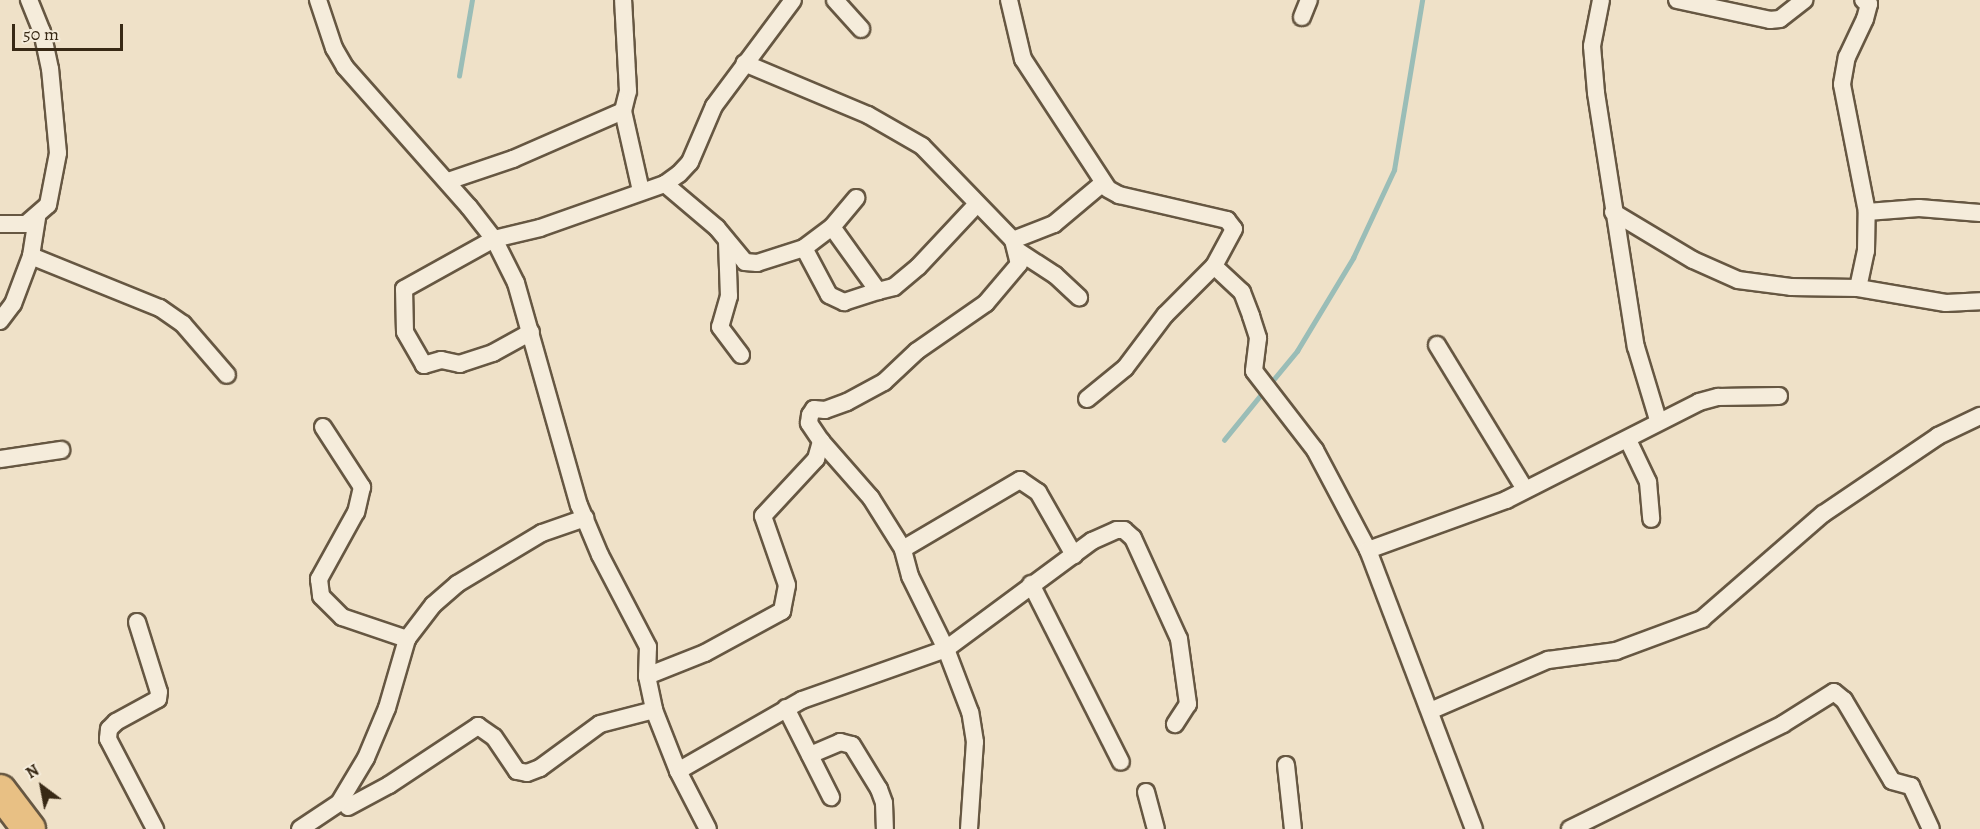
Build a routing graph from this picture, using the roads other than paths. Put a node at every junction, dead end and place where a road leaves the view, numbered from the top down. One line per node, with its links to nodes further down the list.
1 (29, 0): 26 (street)
2 (318, 0): 17 (street)
3 (623, 0): 16 (street)
4 (794, 0): 15 (street)
5 (835, 0): 14 (street)
6 (1009, 0): 18 (street)
7 (1309, 0): 13 (street)
8 (1601, 0): 23 (street)
9 (1677, 0): 12 (street)
10 (1804, 0): 12 (street)
11 (1863, 0): 24 (street)
12 (1697, 2)
13 (1302, 17)
14 (861, 29)
15 (744, 63): 19 (street); 22 (street)
16 (623, 111): 17 (street); 20 (street)
17 (448, 181): 29 (street)
18 (1103, 183): 31 (street); 34 (street)
19 (665, 184): 20 (street); 30 (street)
20 (641, 191): 29 (street)
21 (856, 198): 28 (street)
22 (976, 205): 31 (street); 36 (street)
23 (1613, 212): 35 (street); 47 (street)
24 (1868, 212): 25 (street); 35 (street)
25 (1980, 213)
26 (37, 217): 27 (street); 33 (street)
27 (0, 224)
28 (832, 227): 32 (street); 36 (street)
29 (494, 239): 40 (street); 40 (street)
30 (727, 242): 32 (street); 42 (street)
31 (1016, 246): 37 (street); 50 (street)
32 (804, 248): 36 (street)
33 (32, 256): 39 (street); 43 (street)
34 (1214, 266): 45 (street); 57 (street)
35 (1858, 288): 38 (street)
36 (878, 291)
37 (1079, 297)
38 (1980, 301)
39 (0, 321)
40 (531, 332): 54 (street)
41 (1437, 345): 53 (street)
42 (741, 355)
43 (227, 375)
44 (1779, 396): 47 (street)
45 (1087, 399)
46 (1980, 416): 66 (street)
47 (1658, 420): 49 (street)
48 (323, 427): 61 (street)
49 (1628, 440): 53 (street); 55 (street)
50 (821, 441): 56 (street); 63 (street)
51 (61, 450): 52 (street)
52 (0, 459)
53 (1525, 489): 57 (street)
54 (585, 518): 61 (street); 63 (street)
55 (1651, 519)
56 (903, 549): 58 (street); 62 (street)
57 (1368, 550): 66 (street)
58 (1074, 555): 59 (street); 67 (street)
59 (1031, 584): 62 (street); 69 (street)
60 (137, 622): 77 (street)
61 (407, 639): 78 (street)
62 (946, 649): 64 (street); 81 (street)
63 (647, 676): 65 (street)
64 (786, 708): 68 (street); 71 (street)
65 (654, 710): 71 (street); 75 (street)
66 (1430, 711): 84 (street)
67 (1174, 724)
68 (810, 755): 74 (street); 80 (street)
69 (1121, 762)
70 (1286, 765): 83 (street)
71 (678, 771): 79 (street)
72 (0, 791): 76 (highway)
73 (1146, 792): 82 (street)
74 (831, 797)
75 (348, 807)
76 (29, 829)
77 (155, 829)
78 (300, 829)
79 (708, 829)
80 (885, 829)
81 (969, 829)
82 (1156, 829)
83 (1293, 829)
84 (1474, 829)
85 (1570, 829): 86 (street)
86 (1931, 829)

